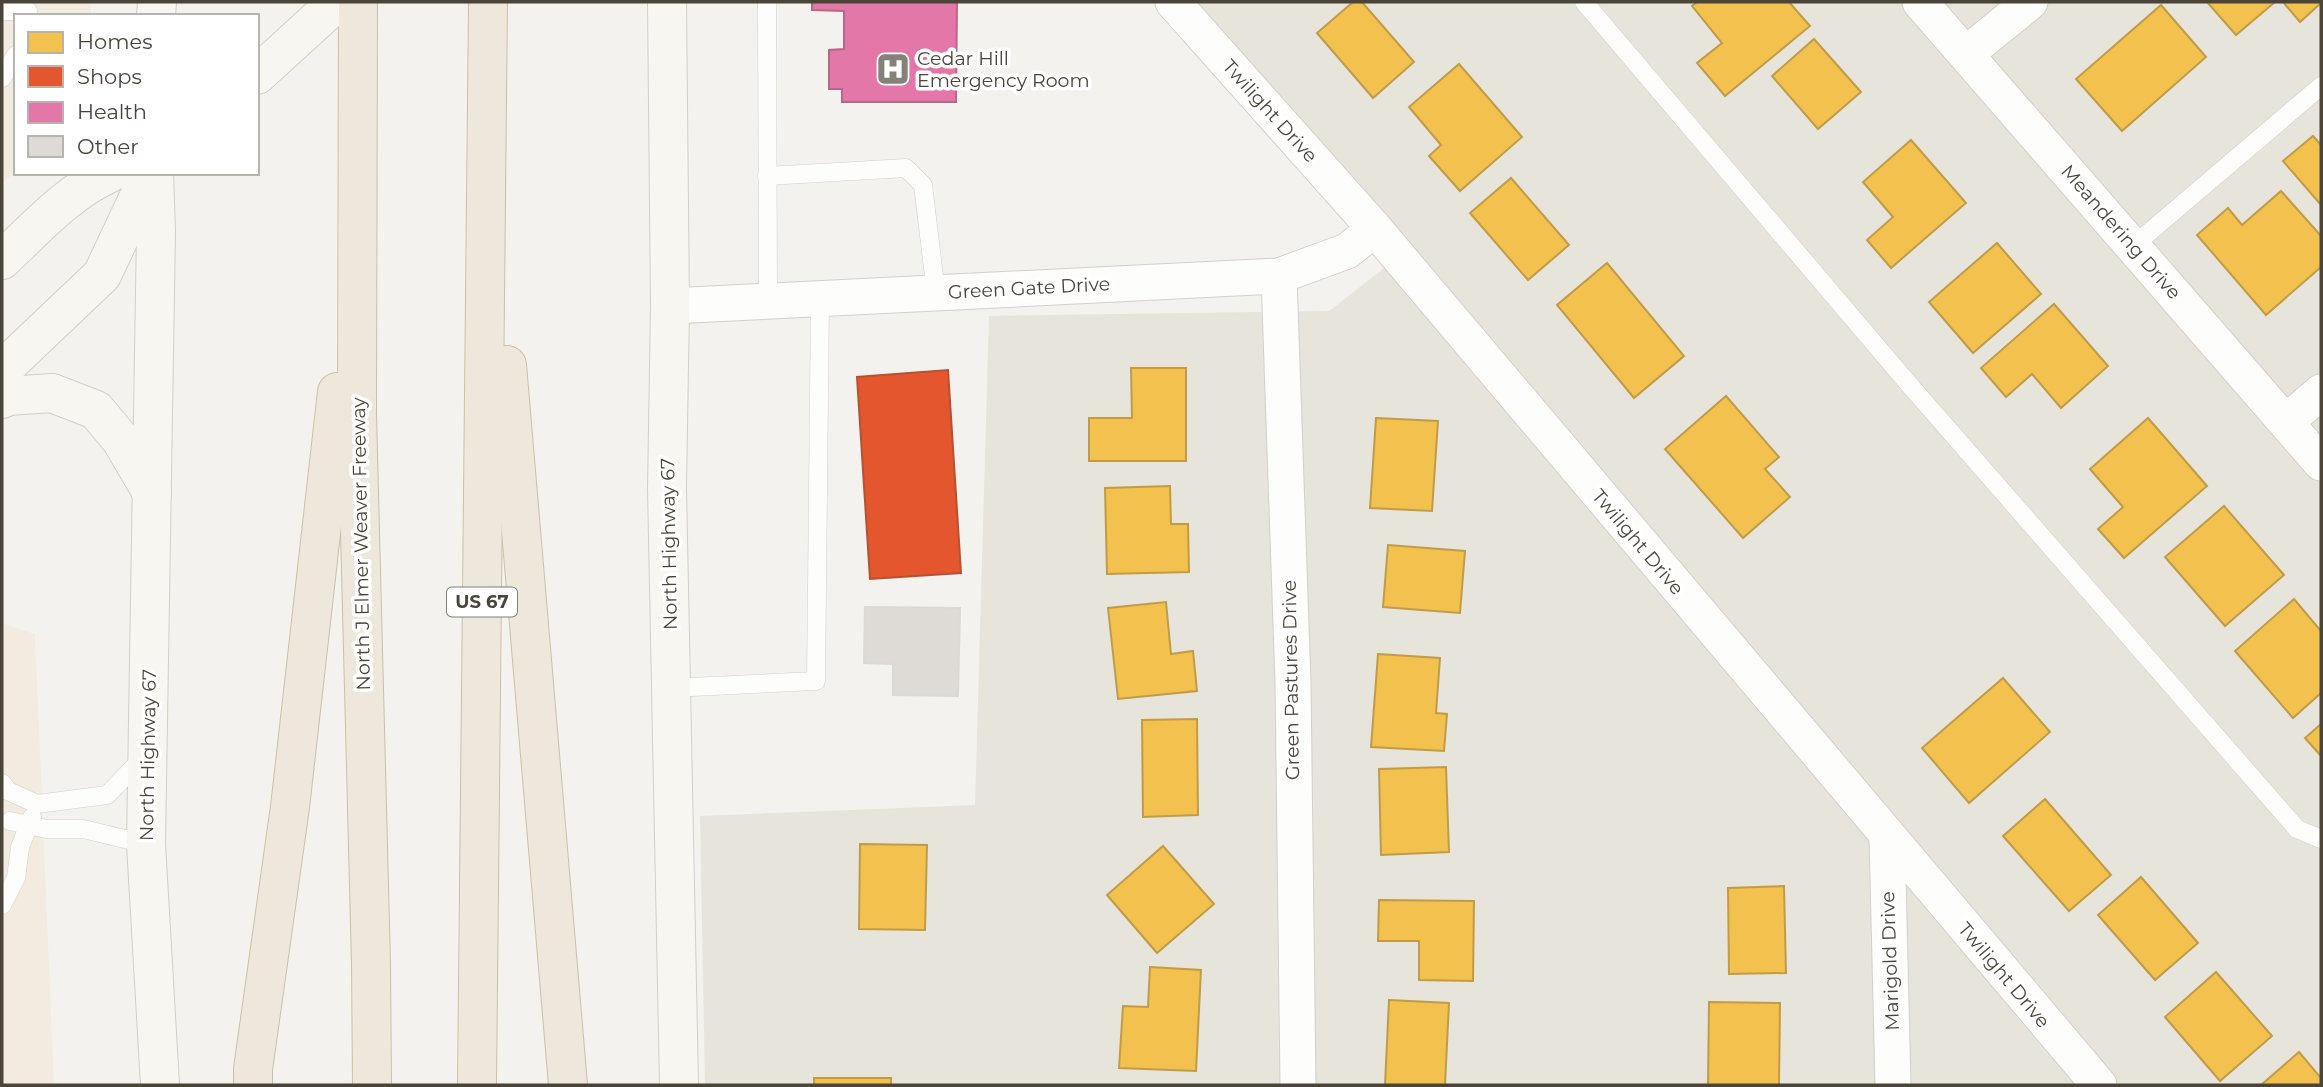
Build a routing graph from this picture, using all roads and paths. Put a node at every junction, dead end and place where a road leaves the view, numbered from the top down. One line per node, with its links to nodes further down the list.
1 (337, 2): 14 (main road)
2 (358, 2): 22 (highway, North J Elmer Weaver Freeway)
3 (488, 2): 17 (highway, US 67)
4 (667, 2): 30 (main road, North Highway 67)
5 (767, 2): 21 (lane)
6 (1173, 2): 23 (street, Twilight Drive)
7 (1584, 2): 44 (lane)
8 (1920, 2): 12 (street, Meandering Drive)
9 (2030, 2): 12 (street)
10 (28, 9): 11 (lane)
11 (2, 11)
12 (1966, 54): 24 (street, Meandering Drive)
13 (14, 58): 15 (lane)
14 (259, 73)
15 (2, 78)
16 (2321, 86): 24 (lane)
17 (487, 119): 51 (highway, US 67); 52 (highway)
18 (105, 175): 25 (main road)
19 (151, 175): 31 (main road)
20 (152, 175): 36 (main road, North Highway 67)
21 (767, 176): 27 (lane); 29 (lane)
22 (358, 216): 49 (highway); 50 (highway, North J Elmer Weaver Freeway)
23 (1375, 229): 26 (street, Green Gate Drive); 43 (street, Twilight Drive)
24 (2133, 246): 34 (street, Meandering Drive)
25 (2, 260)
26 (1279, 276): 27 (street, Green Gate Drive); 54 (street, Green Pastures Drive)
27 (936, 293): 28 (street, Green Gate Drive)
28 (820, 299): 29 (street, Green Gate Drive); 37 (lane)
29 (768, 302): 30 (street, Green Gate Drive)
30 (670, 306): 37 (main road, North Highway 67)
31 (2, 370)
32 (2321, 392): 34 (street)
33 (2, 399): 36 (main road)
34 (2286, 422): 35 (street, Meandering Drive)
35 (2321, 463)
36 (152, 493): 38 (main road, North Highway 67)
37 (671, 688): 53 (main road, North Highway 67)
38 (148, 753): 40 (lane); 45 (main road, North Highway 67)
39 (2, 783): 40 (lane)
40 (37, 803): 42 (lane)
41 (6, 817): 42 (lane); 46 (lane)
42 (29, 825): 45 (lane); 46 (lane)
43 (1887, 836): 55 (street, Marigold Drive); 56 (street, Twilight Drive)
44 (2321, 839)
45 (146, 844): 48 (main road, North Highway 67)
46 (20, 847): 47 (lane)
47 (2, 905)
48 (160, 1085)
49 (253, 1085)
50 (372, 1085)
51 (477, 1085)
52 (568, 1085)
53 (679, 1085)
54 (1298, 1085)
55 (1893, 1085)
56 (2099, 1085)

